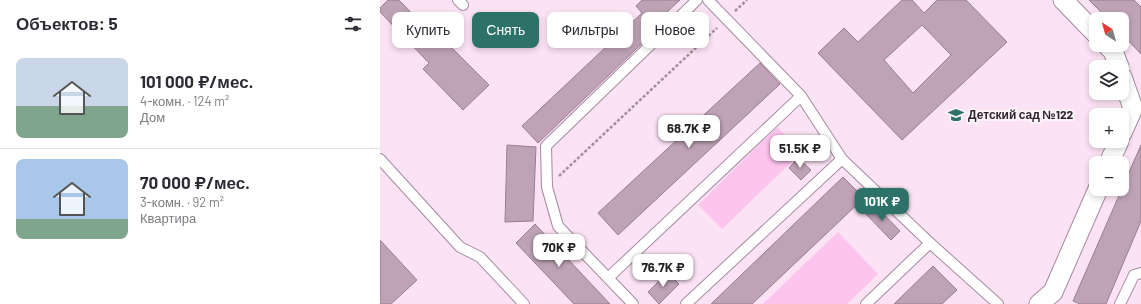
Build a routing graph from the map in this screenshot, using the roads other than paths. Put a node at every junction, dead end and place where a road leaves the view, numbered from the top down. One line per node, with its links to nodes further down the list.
1 (697, 0): 13 (lane)
2 (708, 0): 5 (lane)
3 (1063, 0): 4 (street)
4 (1089, 27)
5 (801, 96): 9 (lane); 13 (lane)
6 (1129, 97): 7 (street)
7 (1129, 117)
8 (380, 159): 14 (lane)
9 (842, 159): 11 (lane); 16 (lane)
10 (1095, 196): 19 (street)
11 (930, 243): 17 (lane); 18 (lane)
12 (1141, 273): 20 (lane)
13 (608, 278): 15 (lane)
14 (524, 304)
15 (633, 304)
16 (686, 304)
17 (866, 304)
18 (998, 304)
19 (1038, 304)
20 (1120, 304)

